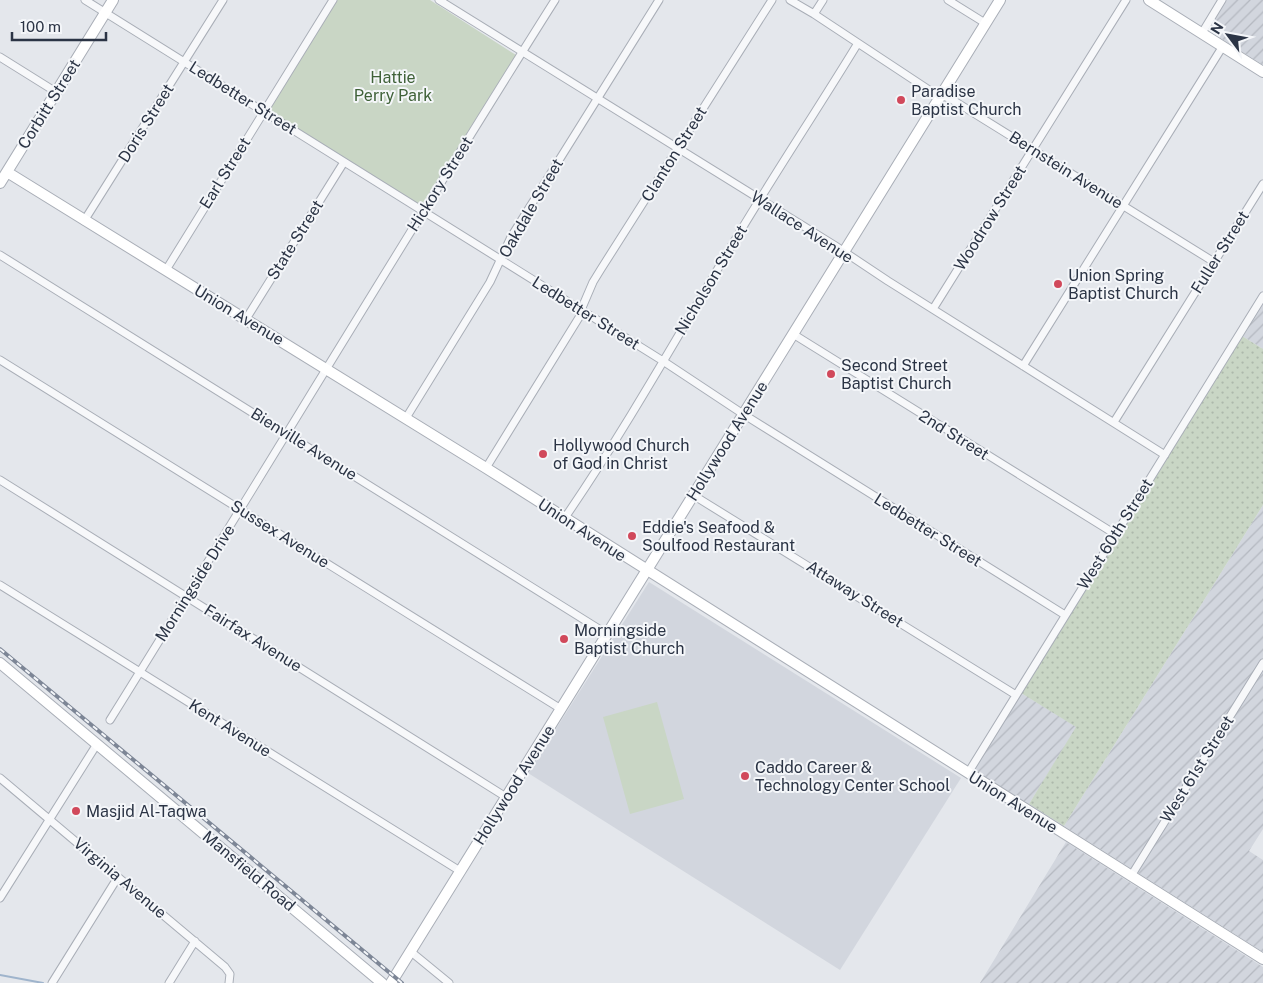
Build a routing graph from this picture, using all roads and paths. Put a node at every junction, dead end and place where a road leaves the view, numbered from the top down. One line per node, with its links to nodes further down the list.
1 (85, 0): 16 (street, Ledbetter Street)
2 (113, 0): 16 (main road, Corbitt Street)
3 (222, 0): 24 (street, Doris Street)
4 (333, 0): 29 (street, Earl Street)
5 (439, 0): 22 (street, Wallace Avenue)
6 (555, 0): 22 (street, Hickory Street)
7 (659, 0): 28 (street, Oakdale Street)
8 (772, 0): 30 (street, Clanton Street)
9 (790, 0): 17 (street, Bernstein Avenue)
10 (823, 0): 17 (street)
11 (948, 0): 18 (street)
12 (1000, 0): 18 (main road, Hollywood Avenue)
13 (1126, 0): 31 (street, Woodrow Street)
14 (1149, 0): 19 (main road)
15 (1222, 0): 19 (street)
16 (105, 12): 24 (street, Ledbetter Street); 26 (main road, Corbitt Street)
17 (814, 14): 20 (street, Bernstein Avenue)
18 (985, 24): 27 (main road, Hollywood Avenue)
19 (1202, 33): 21 (main road)
20 (858, 43): 27 (street, Bernstein Avenue); 36 (street, Nicholson Street)
21 (1223, 46): 25 (main road); 37 (street)
22 (522, 52): 28 (street, Wallace Avenue); 38 (street, Hickory Street)
23 (0, 57): 26 (street)
24 (184, 62): 29 (street, Ledbetter Street); 39 (street, Doris Street)
25 (1263, 72)
26 (56, 92): 33 (main road, Corbitt Street)
27 (940, 96): 31 (street, Bernstein Avenue); 40 (main road, Hollywood Avenue)
28 (598, 99): 30 (street, Wallace Avenue); 42 (street, Oakdale Street)
29 (264, 111): 32 (street, Ledbetter Street); 44 (street, Earl Street)
30 (679, 149): 36 (street, Wallace Avenue); 47 (street, Clanton Street)
31 (1033, 150): 37 (street, Bernstein Avenue); 46 (street, Woodrow Street)
32 (344, 162): 38 (street, Ledbetter Street); 48 (street, State Street)
33 (3, 170): 34 (main road, Corbitt Street); 39 (main road, Union Avenue)
34 (0, 183)
35 (1263, 184): 43 (street, Fuller Street)
36 (761, 200): 40 (street, Wallace Avenue); 51 (street, Nicholson Street)
37 (1124, 206): 43 (street, Bernstein Avenue); 52 (street)
38 (423, 211): 42 (street, Ledbetter Street); 53 (street, Hickory Street)
39 (84, 221): 44 (main road, Union Avenue)
40 (844, 252): 46 (street, Wallace Avenue); 49 (main road, Hollywood Avenue)
41 (0, 255): 57 (street, Bienville Avenue)
42 (501, 260): 47 (street, Ledbetter Street); 55 (street, Oakdale Street)
43 (1214, 262): 56 (street, Fuller Street)
44 (166, 270): 48 (main road, Union Avenue)
45 (1263, 296): 58 (street, West 60th Street)
46 (933, 309): 52 (street, Wallace Avenue)
47 (582, 310): 51 (street, Ledbetter Street); 59 (street, Clanton Street)
48 (246, 319): 53 (main road, Union Avenue)
49 (793, 334): 54 (main road, Hollywood Avenue); 64 (street, 2nd Street)
50 (0, 360): 62 (street, Sussex Avenue)
51 (662, 361): 54 (street, Ledbetter Street); 63 (street, Nicholson Street)
52 (1024, 366): 56 (street, Wallace Avenue)
53 (327, 368): 55 (main road, Union Avenue); 57 (street, Morningside Drive)
54 (743, 414): 61 (main road, Hollywood Avenue); 68 (street, Ledbetter Street)
55 (406, 418): 59 (main road, Union Avenue)
56 (1114, 422): 58 (street, Wallace Avenue)
57 (288, 434): 62 (street, Morningside Drive); 69 (street, Bienville Avenue)
58 (1165, 455): 64 (street, West 60th Street)
59 (486, 468): 63 (main road, Union Avenue)
60 (0, 480): 67 (street, Fairfax Avenue)
61 (693, 495): 65 (main road, Hollywood Avenue); 73 (street, Attaway Street)
62 (241, 510): 67 (street, Morningside Drive); 74 (street, Sussex Avenue)
63 (564, 519): 65 (main road, Union Avenue)
64 (1115, 534): 68 (street, West 60th Street)
65 (646, 571): 69 (main road, Hollywood Avenue); 77 (main road, Union Avenue)
66 (0, 585): 72 (street, Kent Avenue)
67 (187, 596): 72 (street, Morningside Drive); 79 (street, Fairfax Avenue)
68 (1065, 615): 73 (street, West 60th Street)
69 (607, 634): 74 (main road, Hollywood Avenue)
70 (0, 663): 76 (main road, Mansfield Road)
71 (1263, 663): 83 (street, West 61st Street)
72 (140, 672): 75 (street, Morningside Drive); 81 (street, Kent Avenue)
73 (1016, 695): 77 (street, West 60th Street)
74 (561, 709): 79 (main road, Hollywood Avenue)
75 (110, 720)
76 (97, 744): 80 (street); 91 (main road, Mansfield Road)
77 (968, 773): 83 (main road, Union Avenue)
78 (0, 778): 80 (street, Virginia Avenue)
79 (506, 797): 81 (main road, Hollywood Avenue)
80 (49, 820): 82 (street, Virginia Avenue); 84 (street)
81 (460, 871): 86 (main road, Hollywood Avenue)
82 (118, 876): 85 (street, Virginia Avenue); 88 (street)
83 (1131, 876): 87 (main road, Union Avenue)
84 (0, 898)
85 (195, 941): 89 (street); 90 (street, Virginia Avenue)
86 (410, 951): 92 (main road, Hollywood Avenue); 93 (street)
87 (1263, 959)
88 (52, 983)
89 (169, 983)
90 (229, 983)
91 (382, 983)
92 (391, 983)
93 (449, 983)

